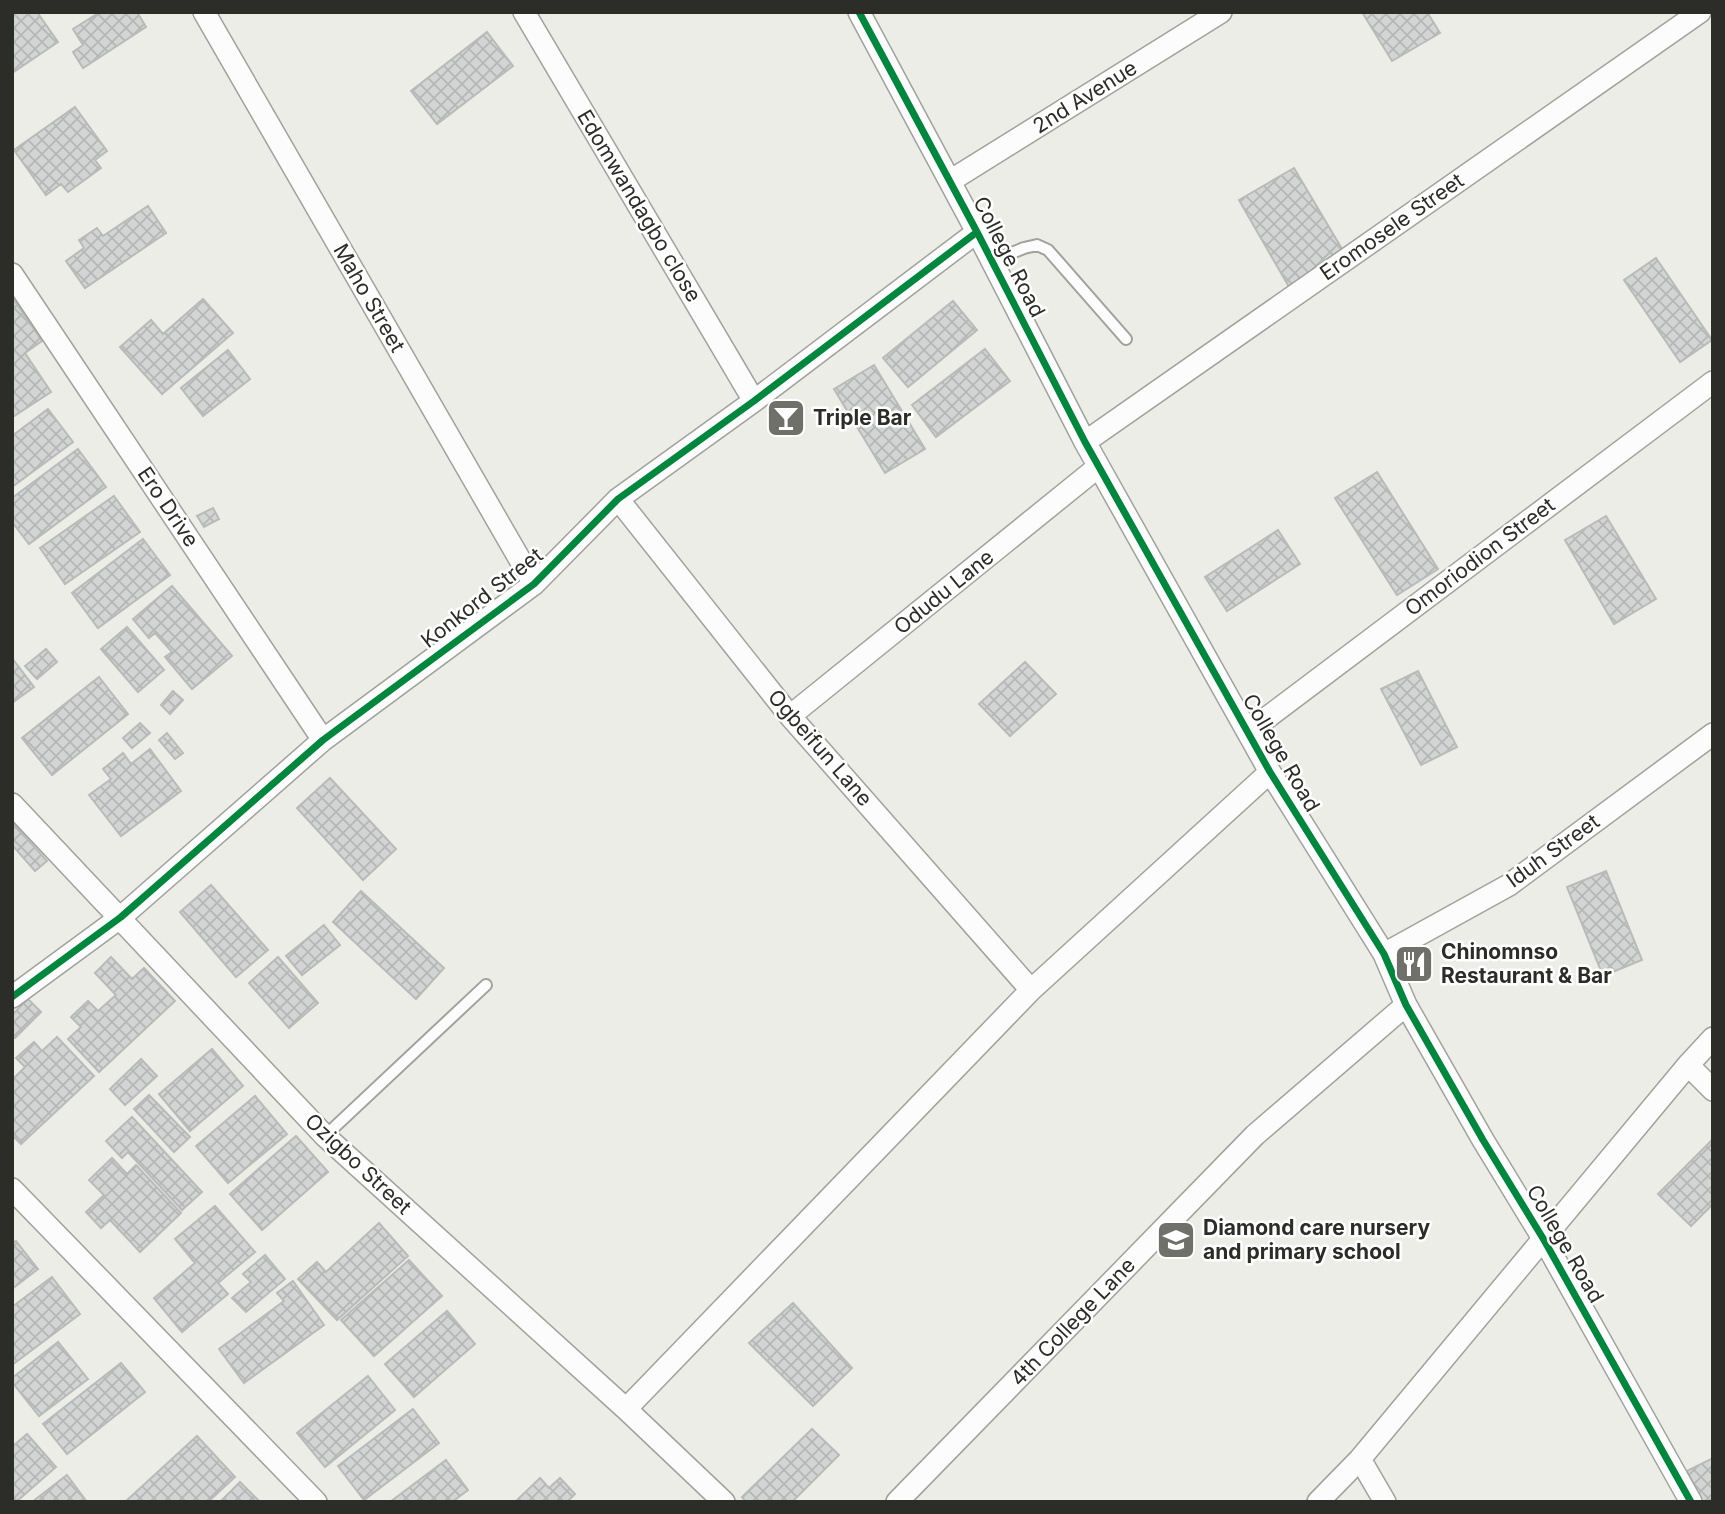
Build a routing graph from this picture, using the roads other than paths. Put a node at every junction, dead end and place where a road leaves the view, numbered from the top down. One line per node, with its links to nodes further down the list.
1 (204, 12): 16 (street, Maho Street)
2 (524, 12): 12 (street, Edomwandagbo close)
3 (859, 12): 6 (street, College Road)
4 (1221, 12): 6 (street, 2nd Avenue)
5 (1700, 12): 13 (street, Eromosele Street)
6 (950, 181): 7 (street, College Road)
7 (977, 232): 8 (street, College Road); 12 (street, Konkord Street)
8 (992, 261): 10 (lane); 13 (street, College Road)
9 (13, 276): 20 (street, Ero Drive)
10 (1126, 339)
11 (1713, 382): 18 (street, Omoriodion Street)
12 (754, 401): 15 (street, Konkord Street)
13 (1084, 442): 14 (street, College Road)
14 (1098, 467): 17 (street, Odudu Lane); 18 (street, College Road)
15 (618, 499): 16 (street, Konkord Street); 17 (street, Ogbeifun Lane)
16 (534, 584): 20 (street, Konkord Street)
17 (790, 716): 26 (street, Ogbeifun Lane)
18 (1248, 732): 21 (street, College Road)
19 (1713, 734): 24 (street, Iduh Street)
20 (323, 740): 23 (street, Konkord Street)
21 (1270, 772): 24 (street, College Road); 26 (street)
22 (12, 804): 23 (street, Ozigbo Street)
23 (121, 917): 27 (street, Konkord Street); 32 (street, Ozigbo Street)
24 (1384, 954): 28 (street, College Road)
25 (486, 985): 32 (lane)
26 (1031, 990): 35 (street)
27 (12, 997)
28 (1406, 1005): 34 (street, College Road); 39 (street, 4th College Lane)
29 (1713, 1038): 30 (street)
30 (1688, 1065): 31 (street); 34 (street)
31 (1713, 1090)
32 (326, 1136): 35 (street, Ozigbo Street)
33 (12, 1189): 37 (street)
34 (1544, 1240): 36 (street); 42 (street, College Road)
35 (626, 1409): 38 (street, Ozigbo Street)
36 (1360, 1459): 40 (street); 41 (street)
37 (316, 1502)
38 (724, 1502)
39 (897, 1502)
40 (1318, 1502)
41 (1385, 1502)
42 (1691, 1502)

